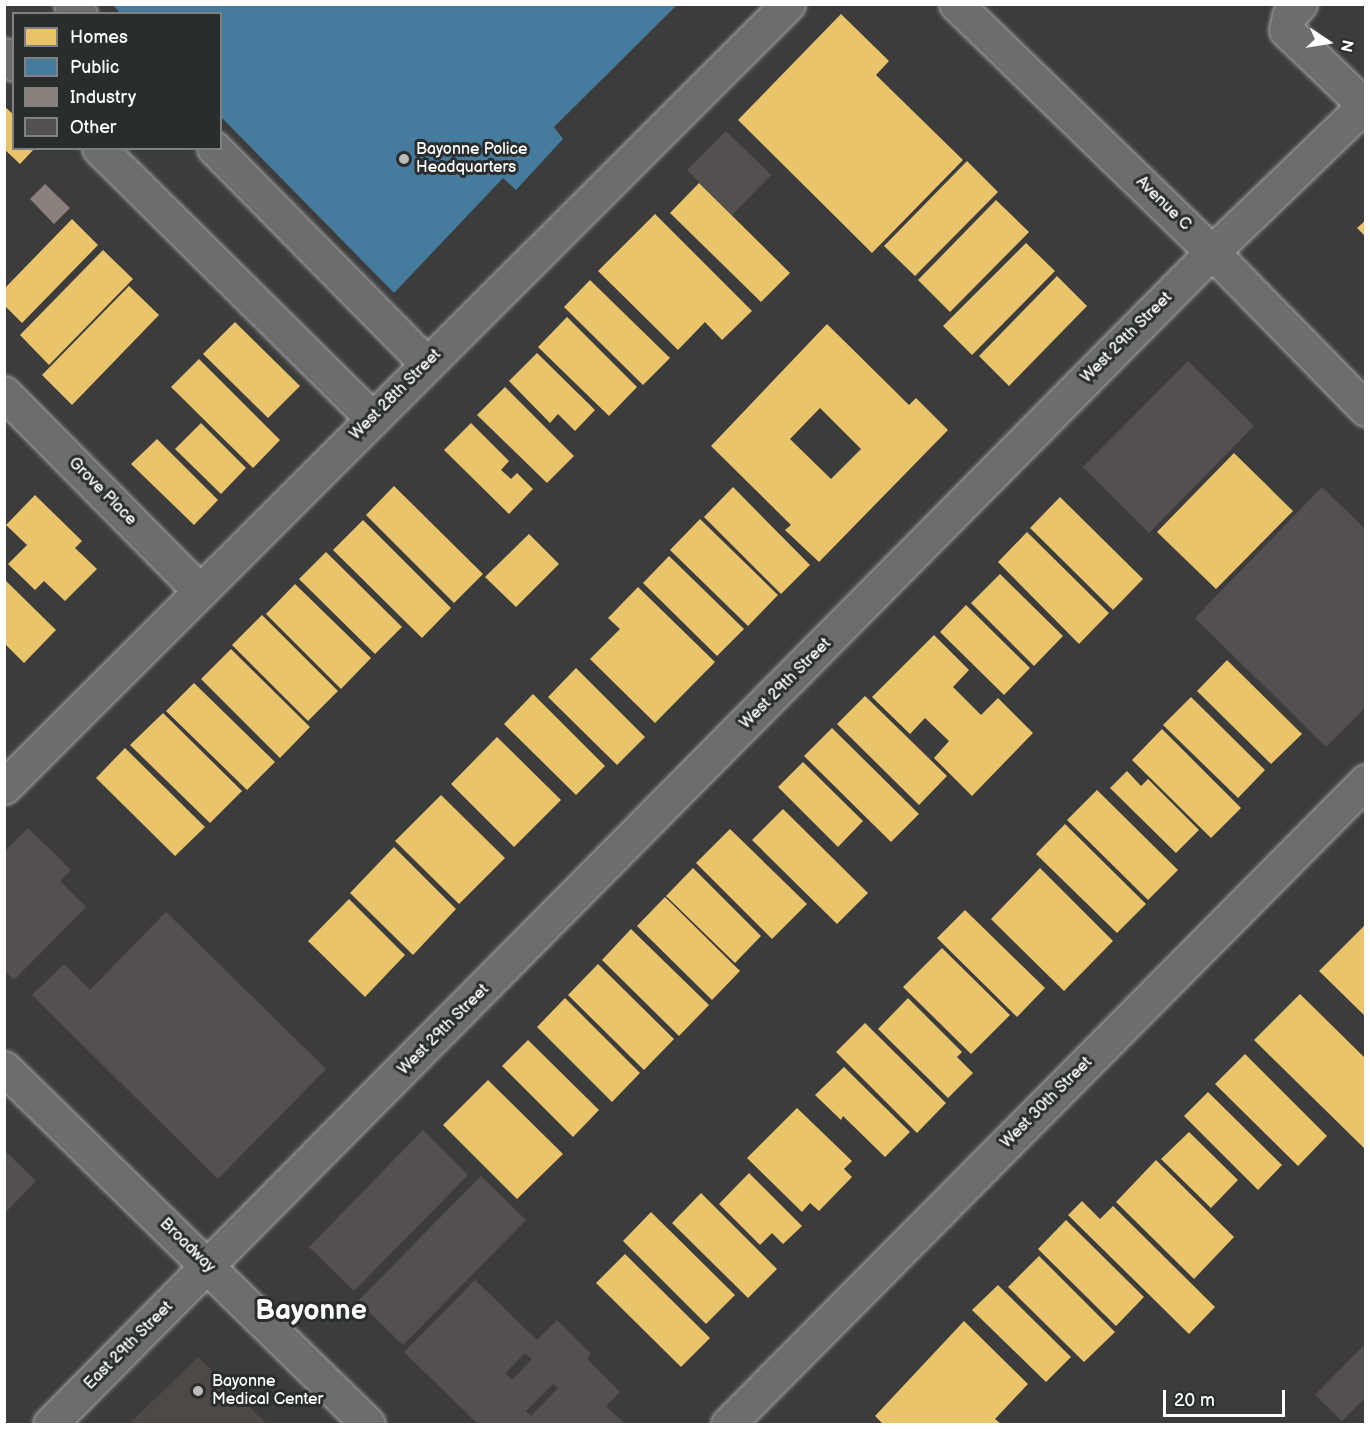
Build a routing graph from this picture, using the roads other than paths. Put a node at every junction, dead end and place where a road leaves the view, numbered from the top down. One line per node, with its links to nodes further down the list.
1 (788, 4): 8 (street, West 28th Street)
2 (956, 4): 7 (street, Avenue C)
3 (1300, 4): 4 (street)
4 (1365, 105): 7 (street, West 29th Street)
5 (101, 150): 11 (street)
6 (216, 150): 8 (street)
7 (1212, 252): 10 (street, Avenue C); 16 (street, West 29th Street)
8 (427, 364): 11 (street, West 28th Street)
9 (4, 393): 12 (street, Grove Place)
10 (1365, 409)
11 (373, 419): 12 (street, West 28th Street)
12 (200, 591): 14 (street, West 28th Street)
13 (1365, 781): 19 (street, West 30th Street)
14 (4, 787)
15 (4, 1068): 16 (street, Broadway)
16 (209, 1268): 17 (street, East 29th Street); 18 (street, Broadway)
17 (50, 1425)
18 (368, 1425)
19 (728, 1425)

